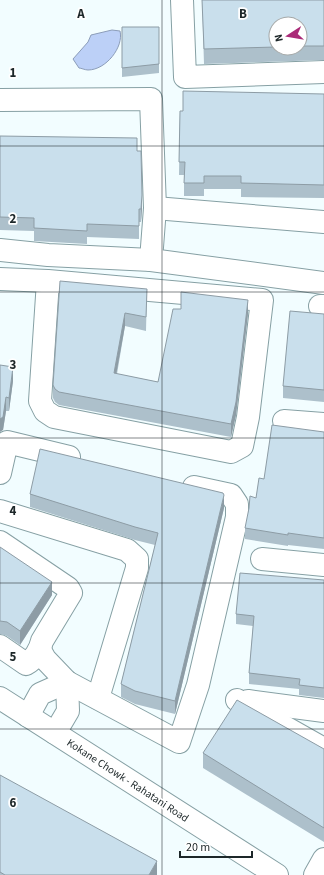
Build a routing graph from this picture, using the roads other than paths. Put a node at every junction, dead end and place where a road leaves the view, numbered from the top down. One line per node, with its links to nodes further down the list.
1 (182, 0): 2 (street)
2 (324, 72)
3 (0, 100): 4 (street)
4 (155, 208): 5 (street); 7 (street)
5 (324, 222)
6 (0, 250): 7 (street)
7 (151, 260): 10 (street)
8 (0, 279): 9 (street)
9 (48, 281): 9 (street)
10 (324, 283)
11 (284, 421): 12 (street)
12 (324, 424)
13 (92, 462): 14 (street)
14 (0, 472)
15 (177, 482): 24 (street)
16 (0, 511): 24 (street)
17 (0, 542): 21 (street)
18 (262, 559): 19 (street)
19 (324, 565)
20 (0, 646): 21 (street)
21 (40, 650): 22 (street)
22 (68, 682): 24 (street); 26 (street); 27 (street)
23 (0, 698): 26 (street, Kokane Chowk - Rahatani Road)
24 (98, 698)
25 (324, 711): 28 (street)
26 (28, 716): 27 (street, Kokane Chowk - Rahatani Road)
27 (55, 733): 30 (street, Kokane Chowk - Rahatani Road)
28 (324, 749)
29 (324, 859): 31 (street)
30 (277, 875)
31 (315, 875)

